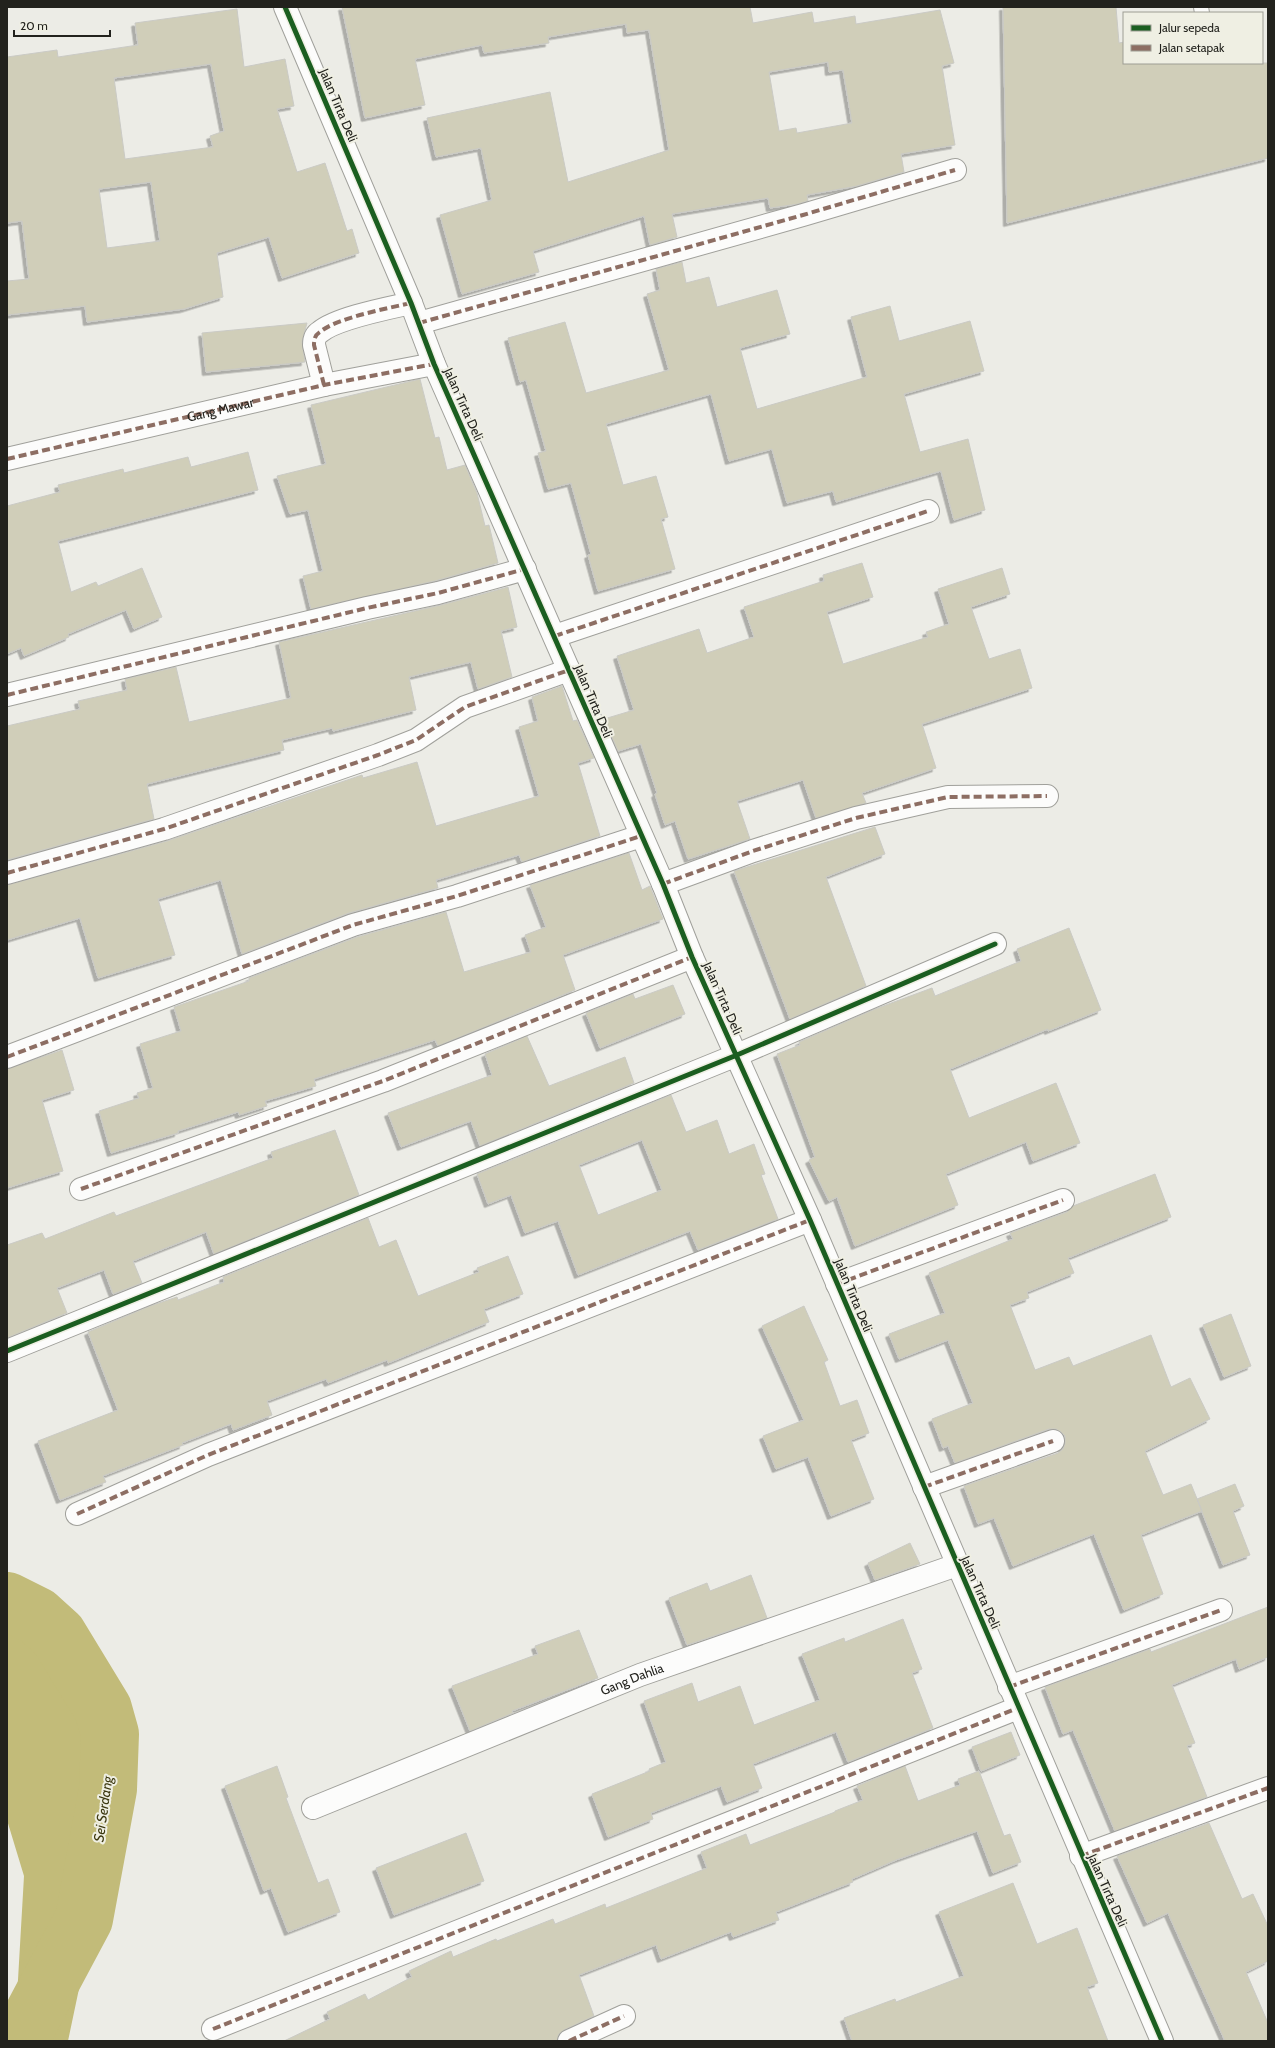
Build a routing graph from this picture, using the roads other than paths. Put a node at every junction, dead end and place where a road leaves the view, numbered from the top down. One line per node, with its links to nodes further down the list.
1 (285, 7): 3 (street, Jalan Tirta Deli)
2 (955, 170): 4 (street)
3 (411, 302): 4 (street, Jalan Tirta Deli); 6 (street)
4 (419, 323): 5 (street, Jalan Tirta Deli)
5 (434, 364): 6 (street, Gang Mawar); 9 (street, Jalan Tirta Deli)
6 (324, 385): 7 (street, Gang Mawar)
7 (7, 459)
8 (928, 511): 10 (street)
9 (525, 569): 10 (street, Jalan Tirta Deli); 12 (street)
10 (554, 636): 11 (street, Jalan Tirta Deli)
11 (569, 670): 14 (street, Jalan Tirta Deli); 15 (street)
12 (7, 695)
13 (1047, 796): 16 (street)
14 (641, 836): 16 (street, Jalan Tirta Deli); 20 (street)
15 (7, 873)
16 (664, 884): 18 (street, Jalan Tirta Deli)
17 (995, 944): 19 (street)
18 (692, 957): 19 (street, Jalan Tirta Deli); 21 (street)
19 (737, 1055): 23 (street, Jalan Tirta Deli); 25 (street)
20 (7, 1057)
21 (80, 1189)
22 (1063, 1200): 24 (street)
23 (810, 1220): 24 (street, Jalan Tirta Deli); 28 (street)
24 (837, 1284): 27 (street, Jalan Tirta Deli)
25 (7, 1351)
26 (1053, 1441): 27 (street)
27 (924, 1487): 29 (street, Jalan Tirta Deli)
28 (77, 1514)
29 (957, 1566): 31 (street, Jalan Tirta Deli); 34 (street, Gang Dahlia)
30 (1221, 1610): 31 (street)
31 (1009, 1686): 32 (street, Jalan Tirta Deli)
32 (1018, 1708): 35 (street, Jalan Tirta Deli); 37 (street)
33 (1268, 1788): 35 (street)
34 (313, 1808)
35 (1081, 1856): 39 (street, Jalan Tirta Deli)
36 (624, 2016): 38 (street)
37 (213, 2029)
38 (569, 2041)
39 (1161, 2041)

